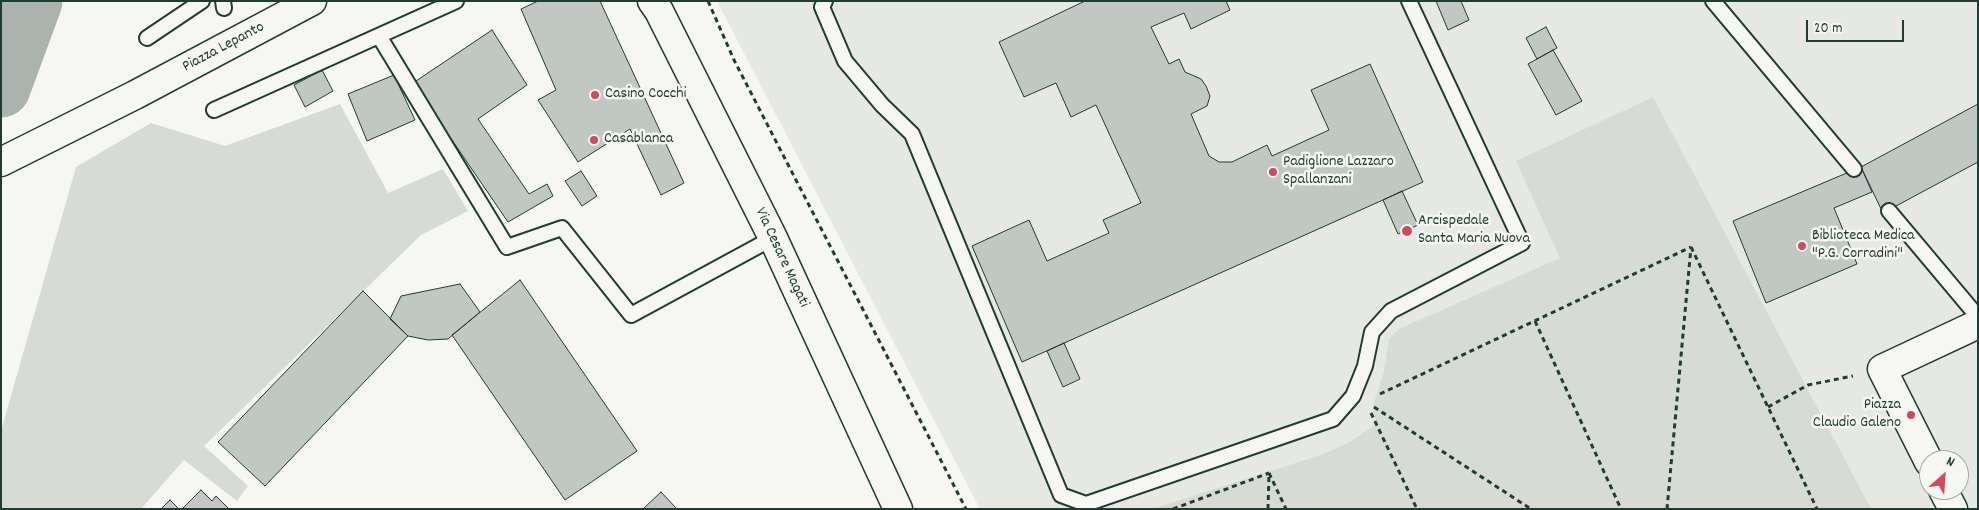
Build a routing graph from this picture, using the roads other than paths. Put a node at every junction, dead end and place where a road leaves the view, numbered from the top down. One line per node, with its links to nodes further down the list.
1 (202, 1): 9 (lane)
2 (312, 1): 11 (street, Piazza Lepanto)
3 (456, 1): 8 (lane)
4 (825, 1): 5 (lane)
5 (1409, 1)
6 (1713, 1): 12 (lane)
7 (655, 5): 14 (street, Via Cesare Magati)
8 (379, 36): 10 (lane); 14 (lane)
9 (147, 38)
10 (214, 110)
11 (1, 162)
12 (1854, 169)
13 (1889, 211): 15 (lane)
14 (773, 238): 18 (street, Via Cesare Magati)
15 (1978, 317)
16 (1978, 324): 17 (street)
17 (1923, 450)
18 (898, 509)

